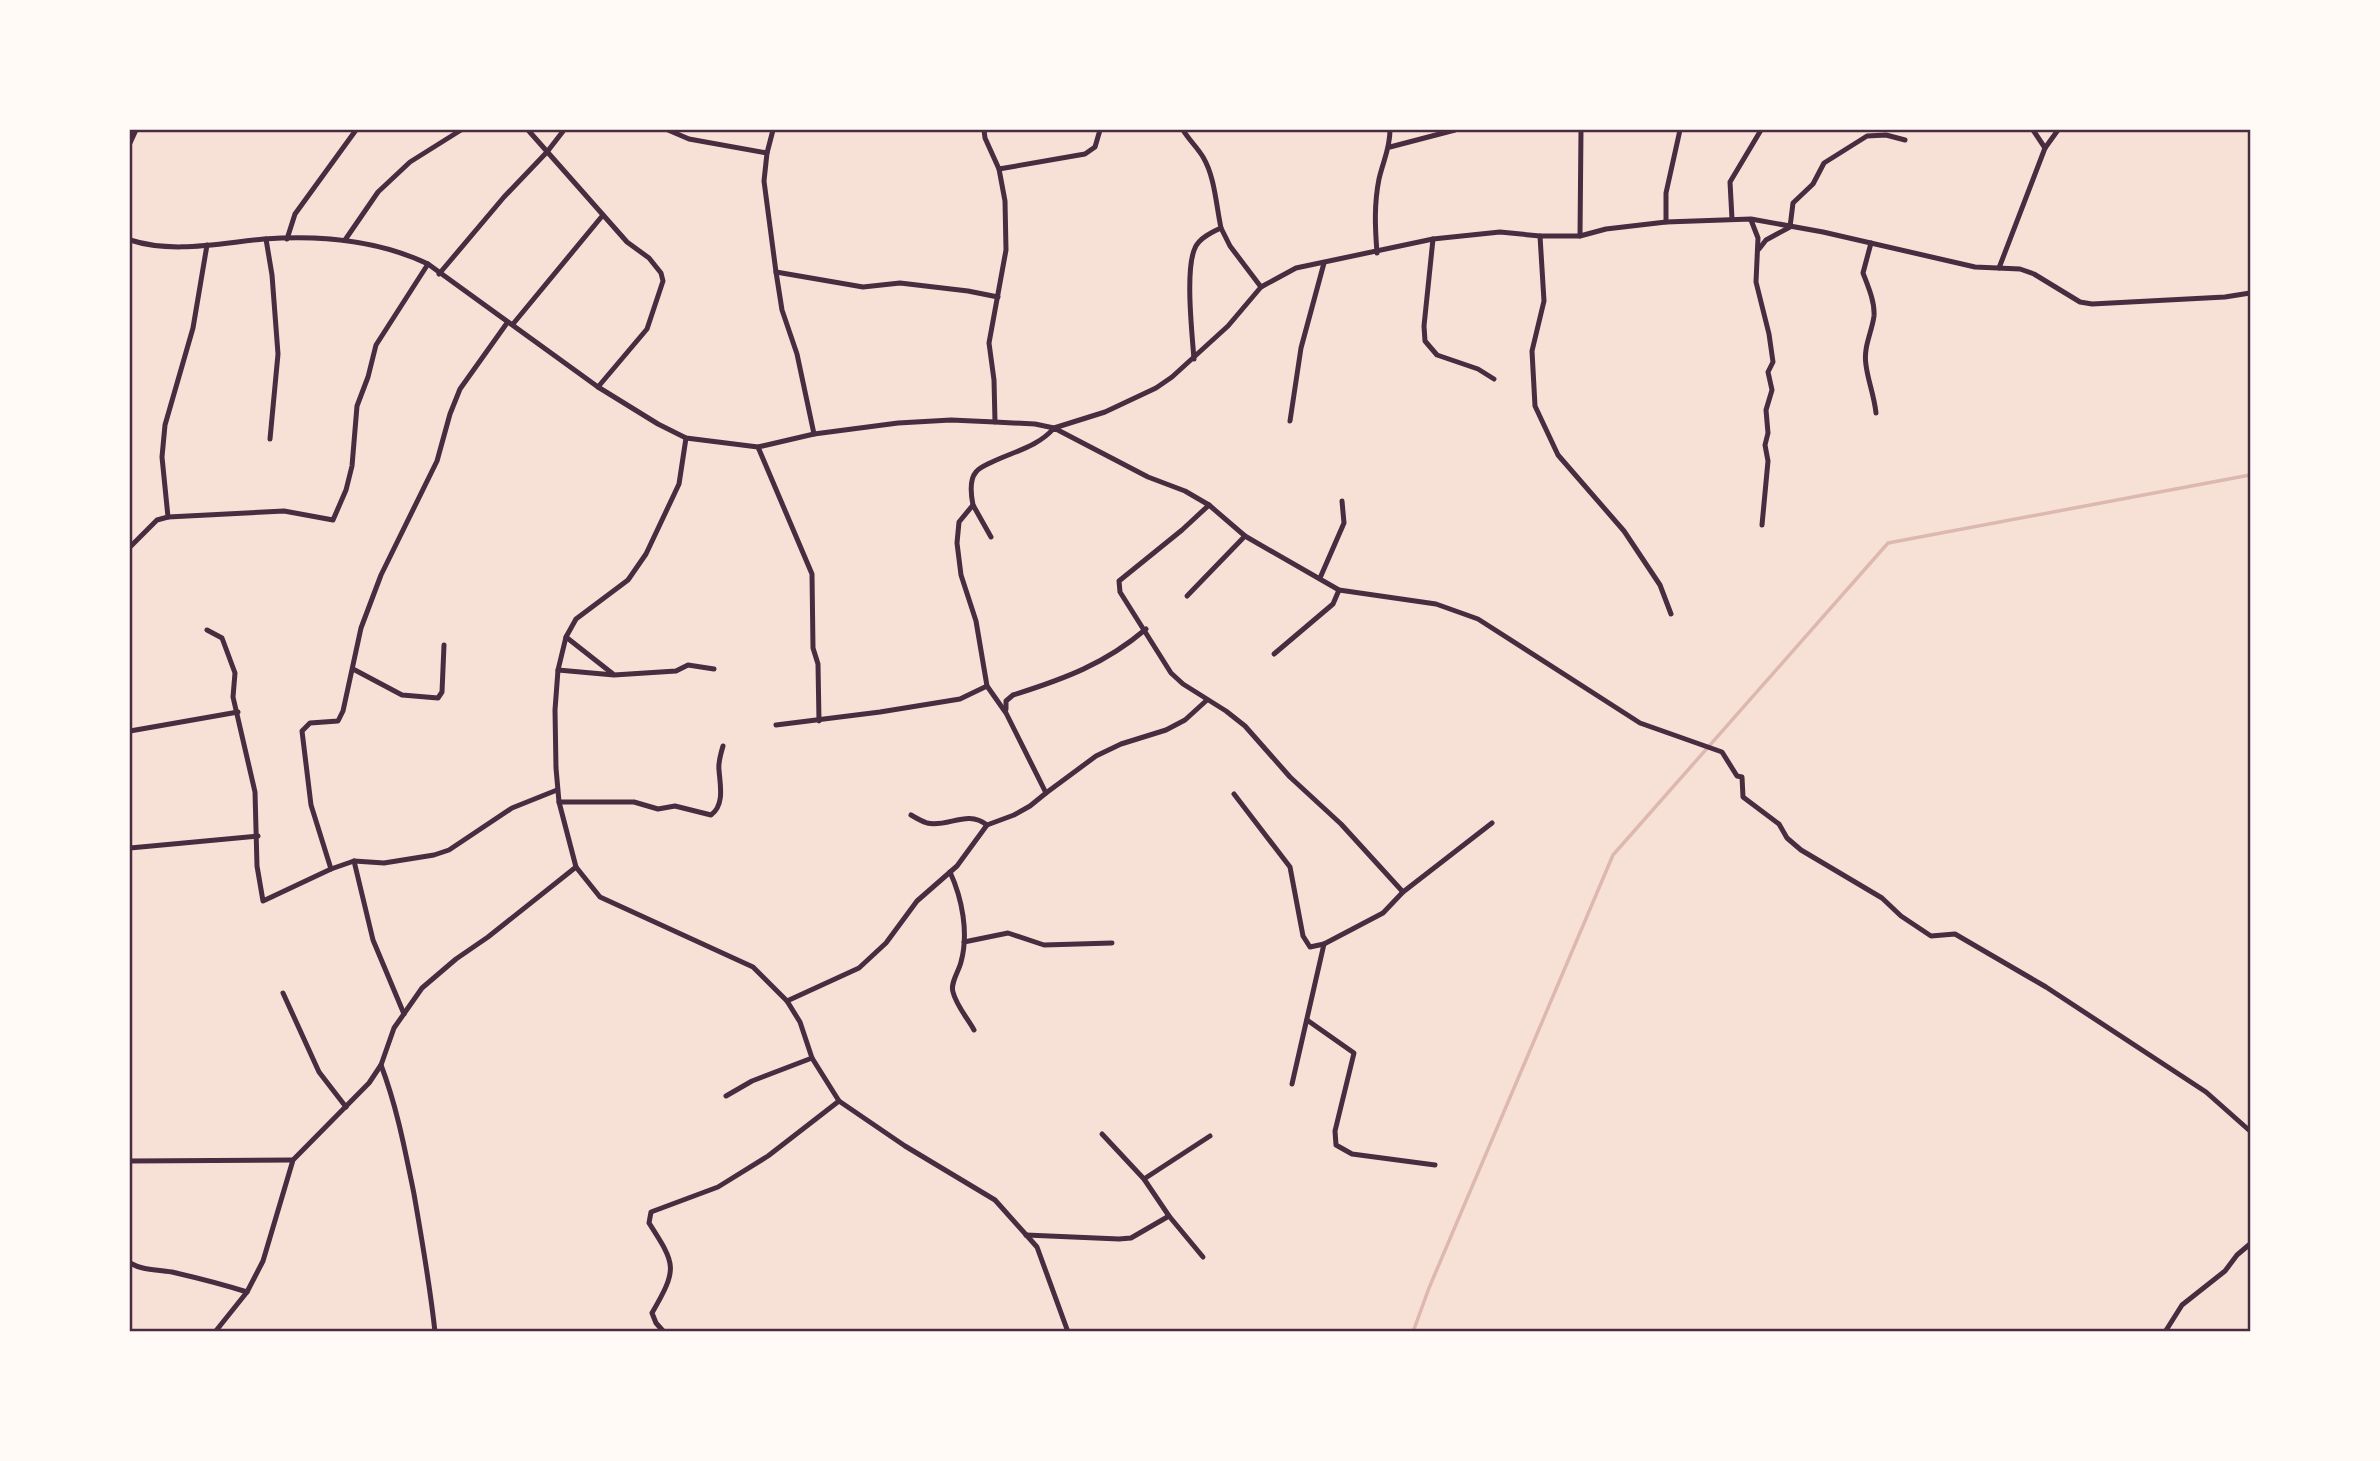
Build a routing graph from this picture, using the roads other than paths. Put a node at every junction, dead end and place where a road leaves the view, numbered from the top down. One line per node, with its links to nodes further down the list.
1 (136, 130): 19 (street)
2 (356, 130): 34 (street)
3 (461, 130): 37 (street)
4 (528, 130): 22 (street)
5 (564, 130): 22 (street)
6 (668, 130): 23 (street)
7 (773, 130): 23 (street)
8 (984, 130): 24 (street)
9 (1100, 130): 24 (street)
10 (1183, 130): 30 (street)
11 (1390, 130): 20 (street)
12 (1455, 130): 20 (street)
13 (1581, 130): 32 (street)
14 (1680, 130): 28 (street)
15 (1760, 130): 26 (street)
16 (2034, 130): 21 (street)
17 (2058, 130): 21 (street)
18 (1905, 140): 29 (street)
19 (130, 142)
20 (1390, 147): 41 (street)
21 (2045, 148): 44 (street)
22 (547, 152): 25 (street); 46 (street)
23 (767, 153): 45 (street)
24 (999, 169): 49 (street)
25 (603, 215): 50 (street); 53 (street)
26 (1732, 219): 27 (street); 28 (street)
27 (1751, 219): 29 (street); 40 (street)
28 (1666, 222): 32 (street)
29 (1790, 227): 38 (street); 40 (street)
30 (1221, 228): 47 (street); 51 (street)
31 (1540, 236): 32 (street); 35 (street); 73 (street)
32 (1580, 236)
33 (266, 239): 34 (street); 39 (street); 60 (street)
34 (288, 239): 37 (street)
35 (1433, 239): 41 (street); 52 (street)
36 (130, 240): 39 (street)
37 (345, 240): 43 (street)
38 (1871, 243): 44 (street); 54 (street)
39 (206, 245): 65 (street)
40 (1758, 250): 66 (street)
41 (1377, 253): 42 (street)
42 (1324, 262): 47 (street); 55 (street)
43 (428, 264): 46 (street); 65 (street)
44 (1999, 268): 48 (street)
45 (776, 272): 49 (street); 58 (street)
46 (439, 274): 50 (street)
47 (1261, 287): 51 (street)
48 (2250, 293)
49 (998, 297): 56 (street)
50 (510, 323): 53 (street); 79 (street)
51 (1194, 359): 57 (street)
52 (1494, 379)
53 (598, 387): 59 (street)
54 (1876, 413)
55 (1290, 421)
56 (995, 422): 57 (street); 58 (street)
57 (1054, 428): 63 (street); 64 (street)
58 (814, 434): 61 (street)
59 (686, 438): 61 (street); 76 (street)
60 (270, 439)
61 (758, 447): 87 (street)
62 (1342, 501): 70 (street)
63 (973, 505): 68 (street); 83 (street)
64 (1209, 505): 67 (street); 74 (street)
65 (168, 517): 69 (street)
66 (1762, 525)
67 (1245, 536): 70 (street); 72 (street)
68 (991, 537)
69 (130, 547)
70 (1320, 579): 71 (street)
71 (1339, 590): 78 (street); 119 (street)
72 (1187, 596)
73 (1671, 614)
74 (1146, 629): 84 (street); 86 (street)
75 (207, 630): 85 (street)
76 (566, 636): 81 (street); 82 (street)
77 (444, 645): 79 (street)
78 (1274, 654)
79 (353, 669): 102 (street)
80 (714, 669): 82 (street)
81 (558, 670): 82 (street); 91 (street)
82 (614, 675)
83 (988, 686): 86 (street); 87 (street)
84 (1207, 700): 92 (street); 104 (street)
85 (238, 712): 89 (street); 98 (street)
86 (1006, 713): 92 (street)
87 (818, 721): 88 (street)
88 (776, 725)
89 (130, 732)
90 (723, 746): 94 (street)
91 (557, 790): 94 (street); 100 (street)
92 (1046, 793): 97 (street)
93 (1234, 794): 107 (street)
94 (559, 802): 101 (street)
95 (911, 815): 97 (street)
96 (1492, 823): 104 (street)
97 (987, 825): 103 (street)
98 (258, 836): 99 (street); 102 (street)
99 (130, 848)
100 (354, 861): 102 (street); 110 (street)
101 (576, 867): 109 (street); 110 (street)
102 (331, 869)
103 (950, 872): 105 (street); 109 (street)
104 (1403, 892): 107 (street)
105 (964, 942): 106 (street); 112 (street)
106 (1112, 943)
107 (1324, 944): 111 (street)
108 (283, 993): 118 (street)
109 (787, 1001): 113 (street)
110 (404, 1014): 114 (street)
111 (1307, 1020): 115 (street); 124 (street)
112 (974, 1030)
113 (812, 1058): 116 (street); 117 (street)
114 (381, 1065): 118 (street); 133 (street)
115 (1292, 1084)
116 (726, 1096)
117 (839, 1101): 127 (street); 134 (street)
118 (346, 1107): 122 (street)
119 (2250, 1131)
120 (1102, 1134): 125 (street)
121 (1210, 1136): 125 (street)
122 (293, 1160): 123 (street); 131 (street)
123 (130, 1161)
124 (1435, 1165)
125 (1144, 1179): 126 (street)
126 (1169, 1216): 127 (street); 129 (street)
127 (1026, 1235): 135 (street)
128 (2250, 1244): 136 (street)
129 (1203, 1257)
130 (130, 1263): 131 (street)
131 (247, 1292): 132 (street)
132 (215, 1332)
133 (435, 1332)
134 (664, 1332)
135 (1068, 1332)
136 (2165, 1332)

